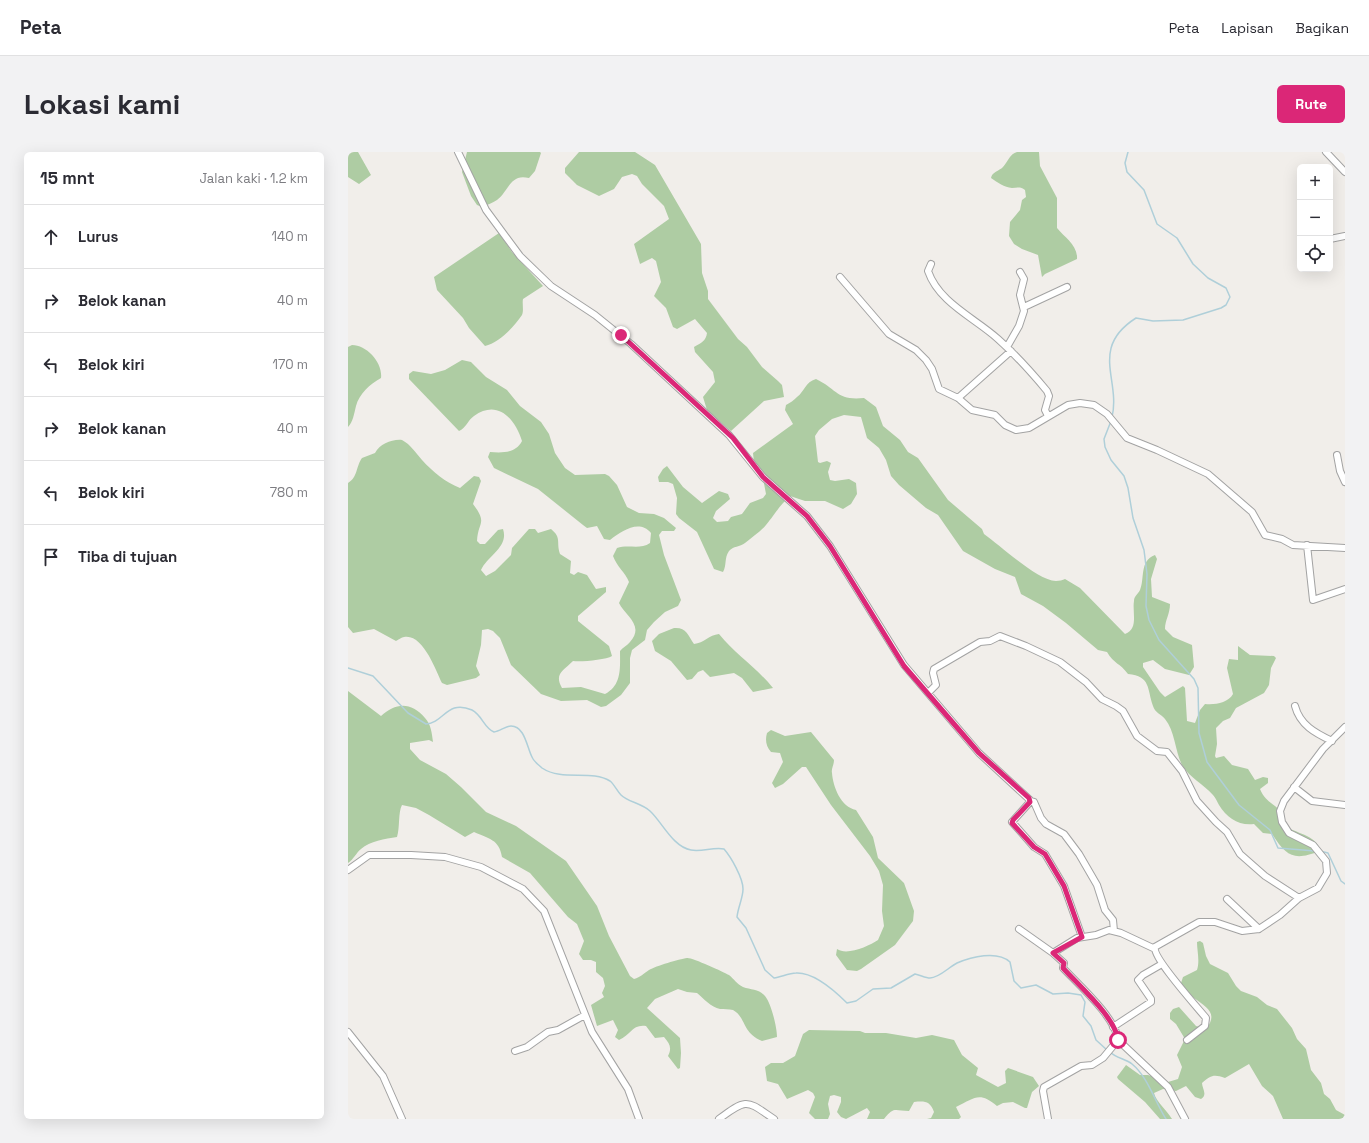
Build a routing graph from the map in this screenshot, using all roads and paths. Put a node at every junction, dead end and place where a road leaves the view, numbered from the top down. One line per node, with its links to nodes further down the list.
1 (458, 152): 19 (street)
2 (1326, 152): 3 (street)
3 (1345, 172)
4 (1345, 236): 5 (street)
5 (1333, 238)
6 (931, 264): 11 (street)
7 (1020, 272): 10 (street)
8 (840, 277): 12 (street)
9 (1068, 287): 10 (street)
10 (1024, 307): 11 (street)
11 (1009, 349): 12 (street); 13 (street)
12 (958, 398): 13 (street)
13 (1048, 416): 16 (street)
14 (1337, 455): 15 (street)
15 (1345, 482)
16 (1307, 545): 17 (street); 18 (street)
17 (1345, 548)
18 (1345, 589)
19 (928, 693): 24 (street); 27 (street)
20 (1295, 706): 22 (street)
21 (1345, 727): 22 (street)
22 (1332, 741): 23 (street)
23 (1294, 787): 25 (street); 27 (street)
24 (1030, 801): 31 (street); 32 (street)
25 (1345, 805)
26 (348, 870): 36 (street)
27 (1299, 898): 30 (street)
28 (1227, 899): 30 (street)
29 (1019, 929): 34 (street)
30 (1259, 929): 33 (street)
31 (1114, 931): 32 (street); 33 (street)
32 (1082, 937): 34 (street)
33 (1155, 947): 35 (street)
34 (1053, 953): 37 (street)
35 (1162, 964): 37 (street); 40 (street)
36 (585, 1015): 41 (street); 43 (street)
37 (1114, 1027): 39 (street)
38 (348, 1032): 42 (street)
39 (1118, 1040): 46 (street); 47 (street)
40 (1187, 1040)
41 (515, 1051)
42 (402, 1119)
43 (639, 1119)
44 (719, 1119): 45 (street)
45 (774, 1119)
46 (1048, 1119)
47 (1185, 1119)

